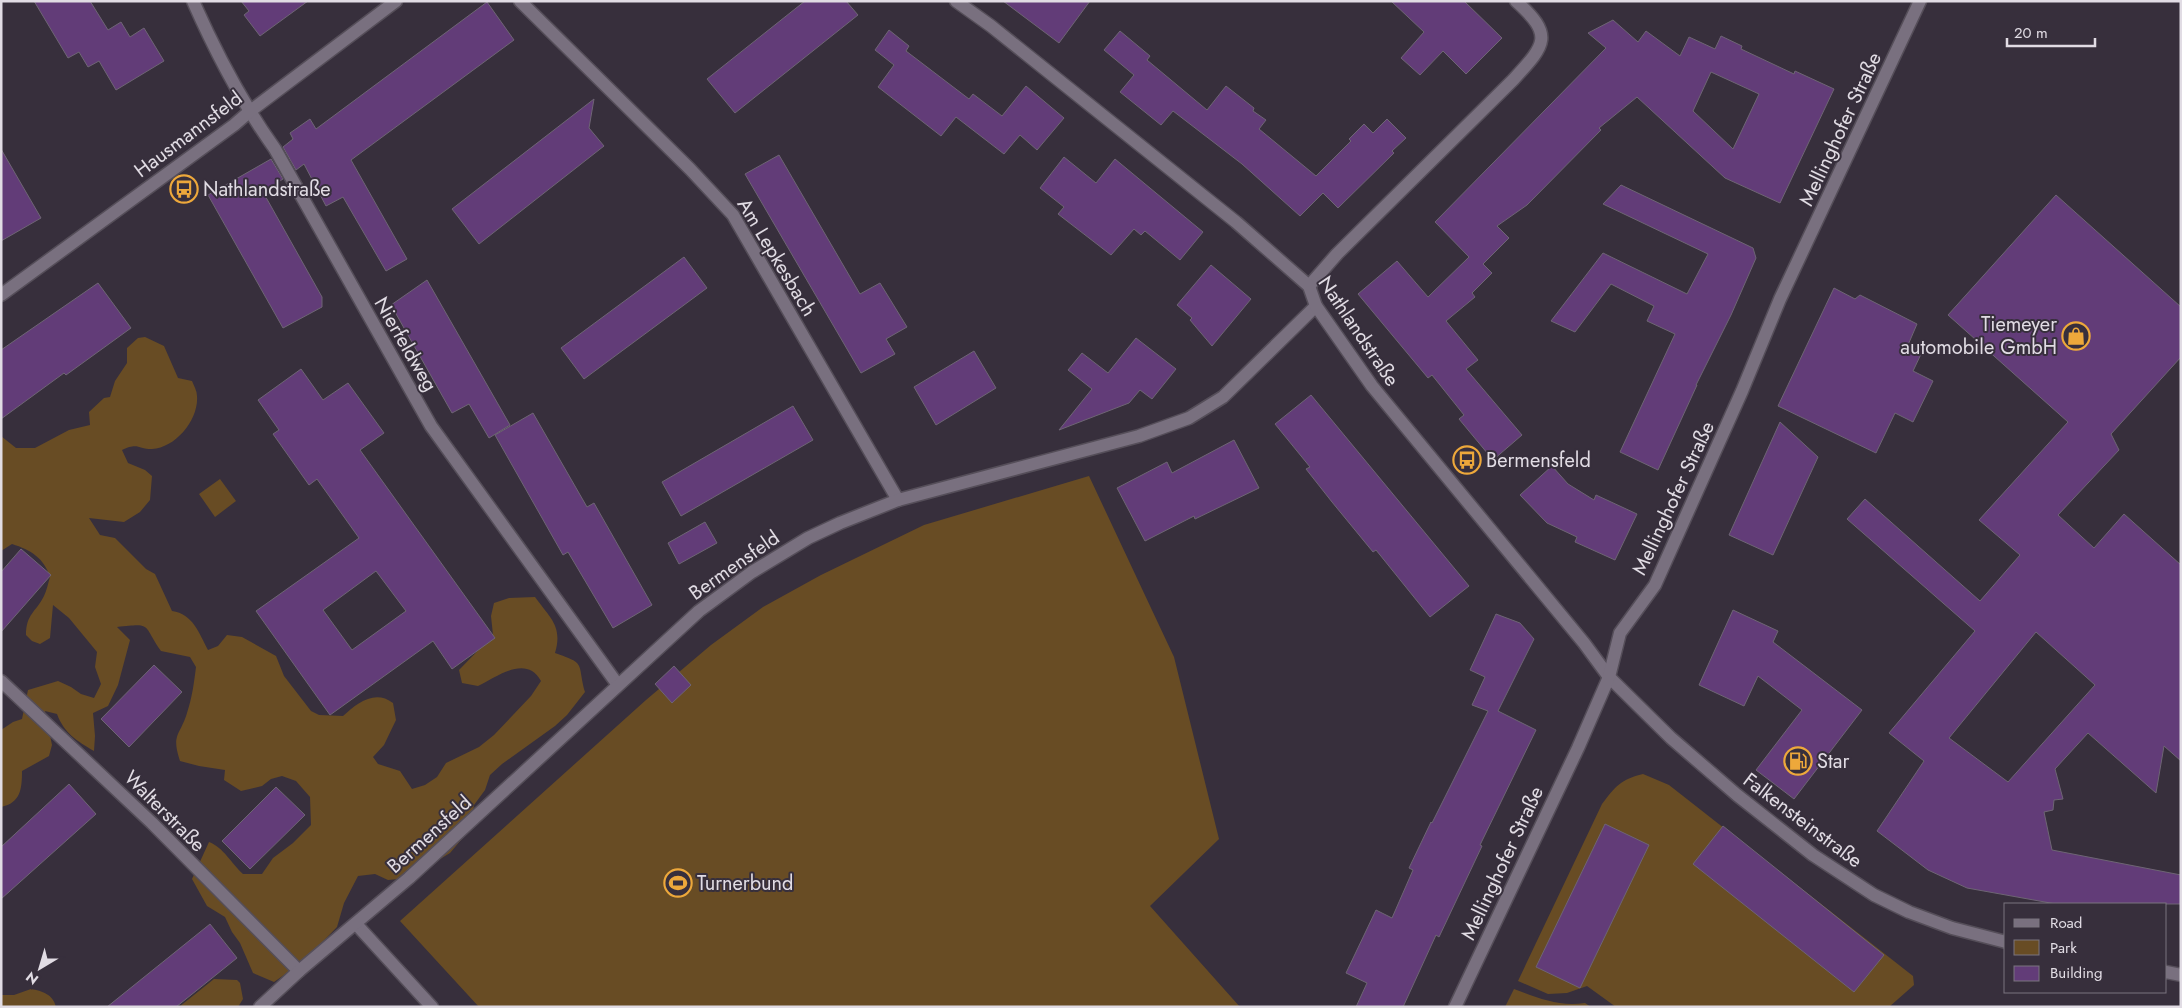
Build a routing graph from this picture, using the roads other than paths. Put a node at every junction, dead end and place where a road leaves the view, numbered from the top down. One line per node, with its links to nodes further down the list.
1 (193, 1): 7 (street, Nierfeldweg)
2 (396, 1): 7 (street, Hausmannsfeld)
3 (520, 1): 11 (street, Am Lepkesbach)
4 (956, 1): 8 (street, Nathlandstraße)
5 (1516, 1): 8 (street)
6 (1920, 1): 12 (street, Mellinghofer Straße)
7 (248, 112): 9 (street, Hausmannsfeld); 14 (street, Nierfeldweg)
8 (1308, 286): 10 (street, Nathlandstraße)
9 (1, 295)
10 (1316, 306): 11 (street, Bermensfeld); 12 (street, Nathlandstraße)
11 (898, 500): 14 (street, Bermensfeld)
12 (1609, 677): 16 (street, Falkensteinstraße); 22 (street, Mellinghofer Straße)
13 (1, 682): 17 (street, Walterstraße)
14 (618, 685): 15 (street, Bermensfeld)
15 (356, 924): 17 (street, Bermensfeld); 21 (street)
16 (2004, 941)
17 (298, 971): 20 (street, Bermensfeld)
18 (2167, 972): 19 (street)
19 (2181, 975)
20 (260, 1007)
21 (432, 1007)
22 (1455, 1007)

